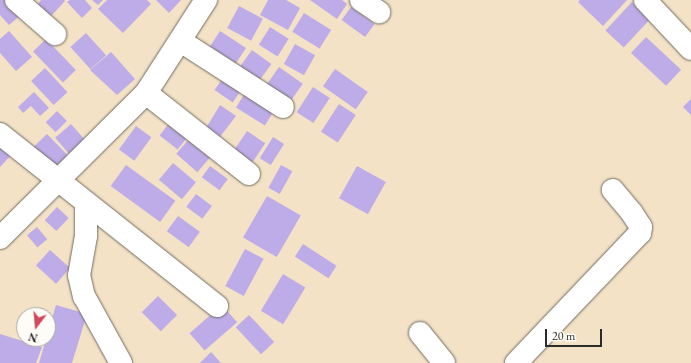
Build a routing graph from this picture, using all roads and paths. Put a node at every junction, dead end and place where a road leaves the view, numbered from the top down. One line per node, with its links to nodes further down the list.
1 (16, 0): 6 (street)
2 (206, 0): 7 (street)
3 (361, 0): 5 (street)
4 (645, 0): 8 (street)
5 (380, 12)
6 (56, 34)
7 (182, 42): 9 (street); 10 (street)
8 (691, 49)
9 (146, 93): 12 (street); 13 (street)
10 (283, 107)
11 (0, 134): 13 (street)
12 (249, 174)
13 (58, 183): 15 (street); 16 (street)
14 (613, 190): 21 (street)
15 (86, 203): 17 (street); 19 (street)
16 (0, 238)
17 (217, 306)
18 (420, 333): 20 (street)
19 (121, 363)
20 (444, 363)
21 (516, 363)

